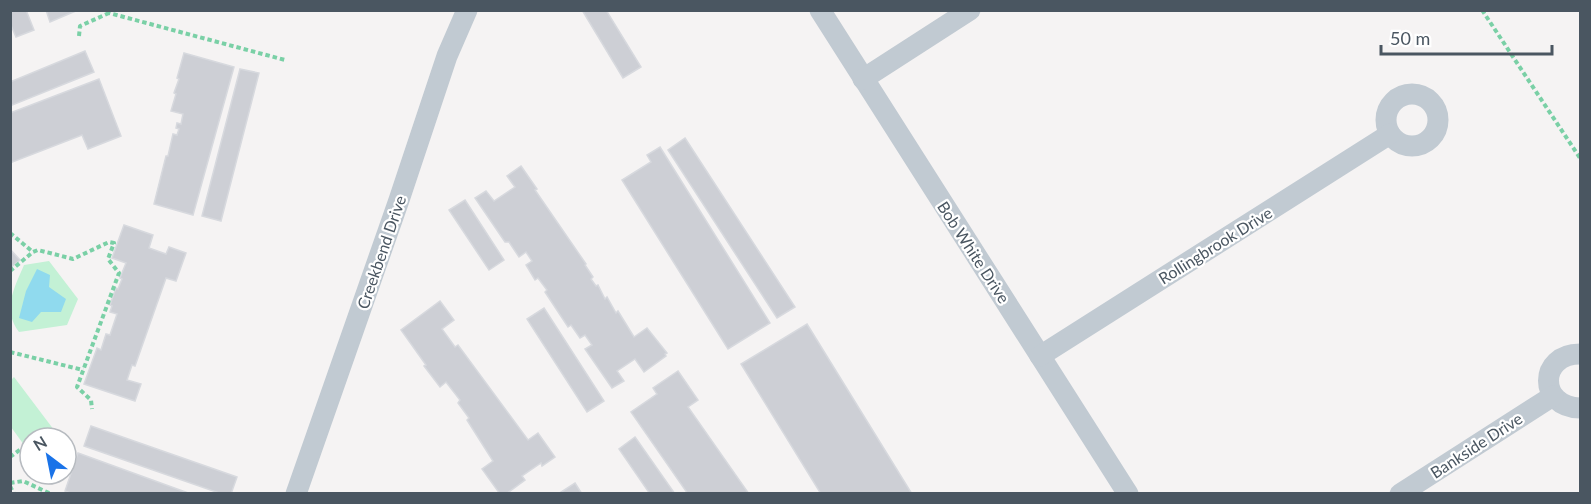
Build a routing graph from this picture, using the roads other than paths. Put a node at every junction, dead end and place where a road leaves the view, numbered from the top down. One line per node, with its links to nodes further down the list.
1 (467, 10): 10 (street, Creekbend Drive)
2 (820, 10): 4 (street, Bob White Drive)
3 (969, 10): 4 (street)
4 (863, 79): 7 (street, Bob White Drive)
5 (1390, 134): 7 (street, Rollingbrook Drive)
6 (1581, 354): 8 (street)
7 (1040, 356): 11 (street, Bob White Drive)
8 (1552, 396): 9 (street); 12 (street, Bankside Drive)
9 (1581, 408)
10 (296, 494)
11 (1128, 494)
12 (1400, 494)

